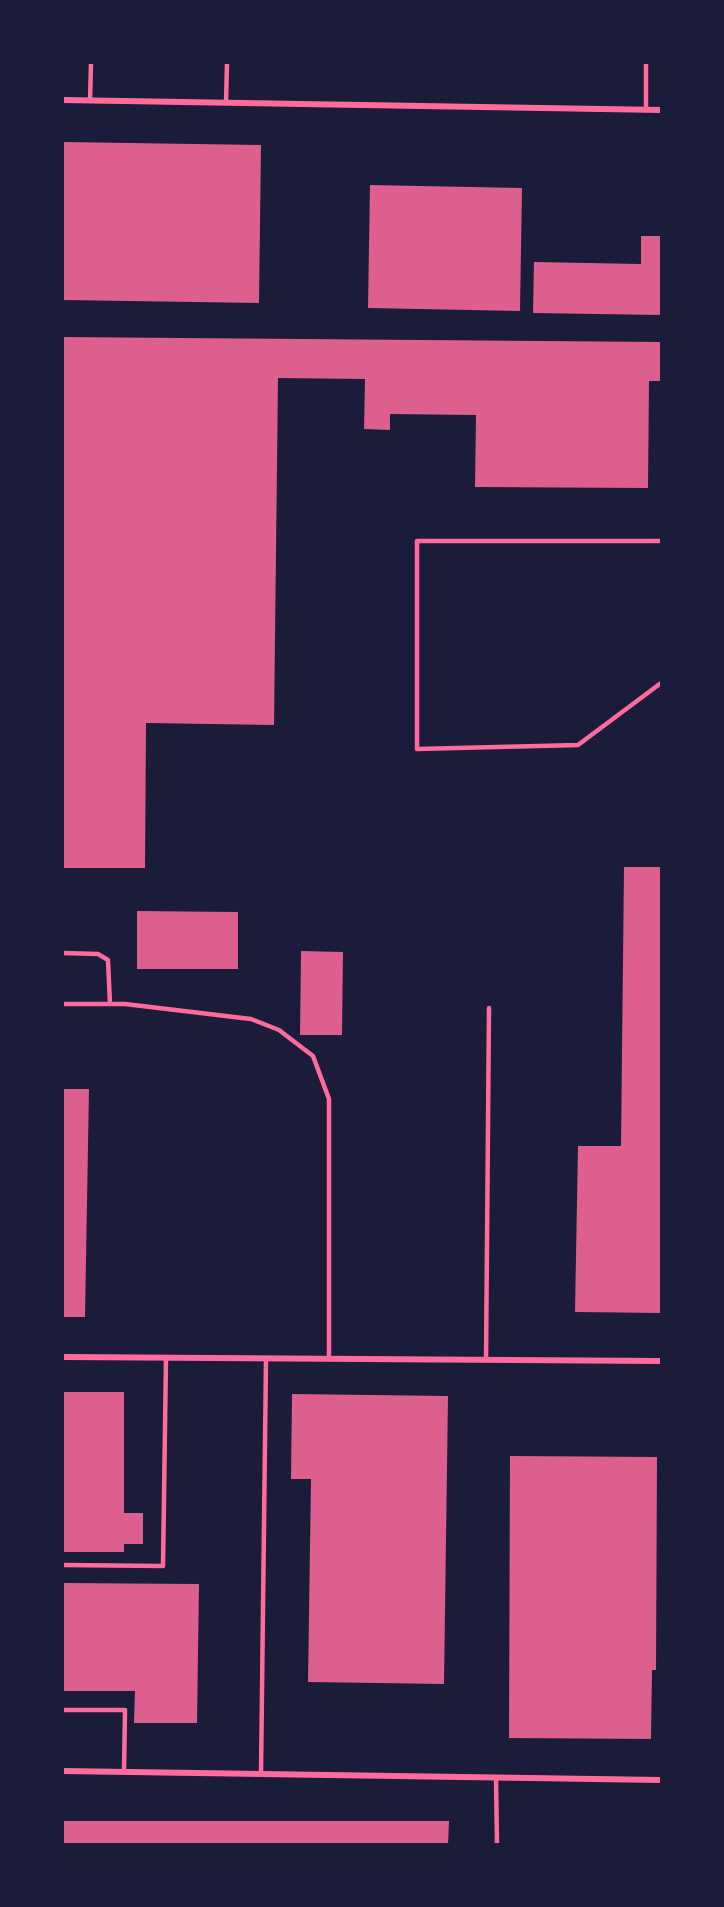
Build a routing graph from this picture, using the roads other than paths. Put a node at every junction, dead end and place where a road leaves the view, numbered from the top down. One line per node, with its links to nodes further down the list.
1 (92, 63): 5 (lane)
2 (227, 63): 6 (lane)
3 (646, 63): 7 (lane)
4 (63, 100): 5 (street)
5 (90, 101): 6 (street)
6 (226, 103): 7 (street)
7 (646, 110): 8 (street)
8 (661, 110)
9 (661, 541): 10 (lane)
10 (661, 683)
11 (63, 953): 13 (lane)
12 (63, 1004): 13 (lane)
13 (110, 1005): 18 (lane)
14 (489, 1008): 19 (lane)
15 (63, 1357): 16 (street)
16 (166, 1358): 17 (street); 21 (lane)
17 (266, 1359): 18 (street); 25 (lane)
18 (328, 1359): 19 (street)
19 (486, 1360): 20 (street)
20 (661, 1361)
21 (63, 1565)
22 (63, 1710): 24 (lane)
23 (63, 1771): 24 (street)
24 (124, 1772): 25 (street)
25 (261, 1774): 26 (street)
26 (496, 1778): 27 (street); 28 (lane)
27 (661, 1780)
28 (497, 1844)

